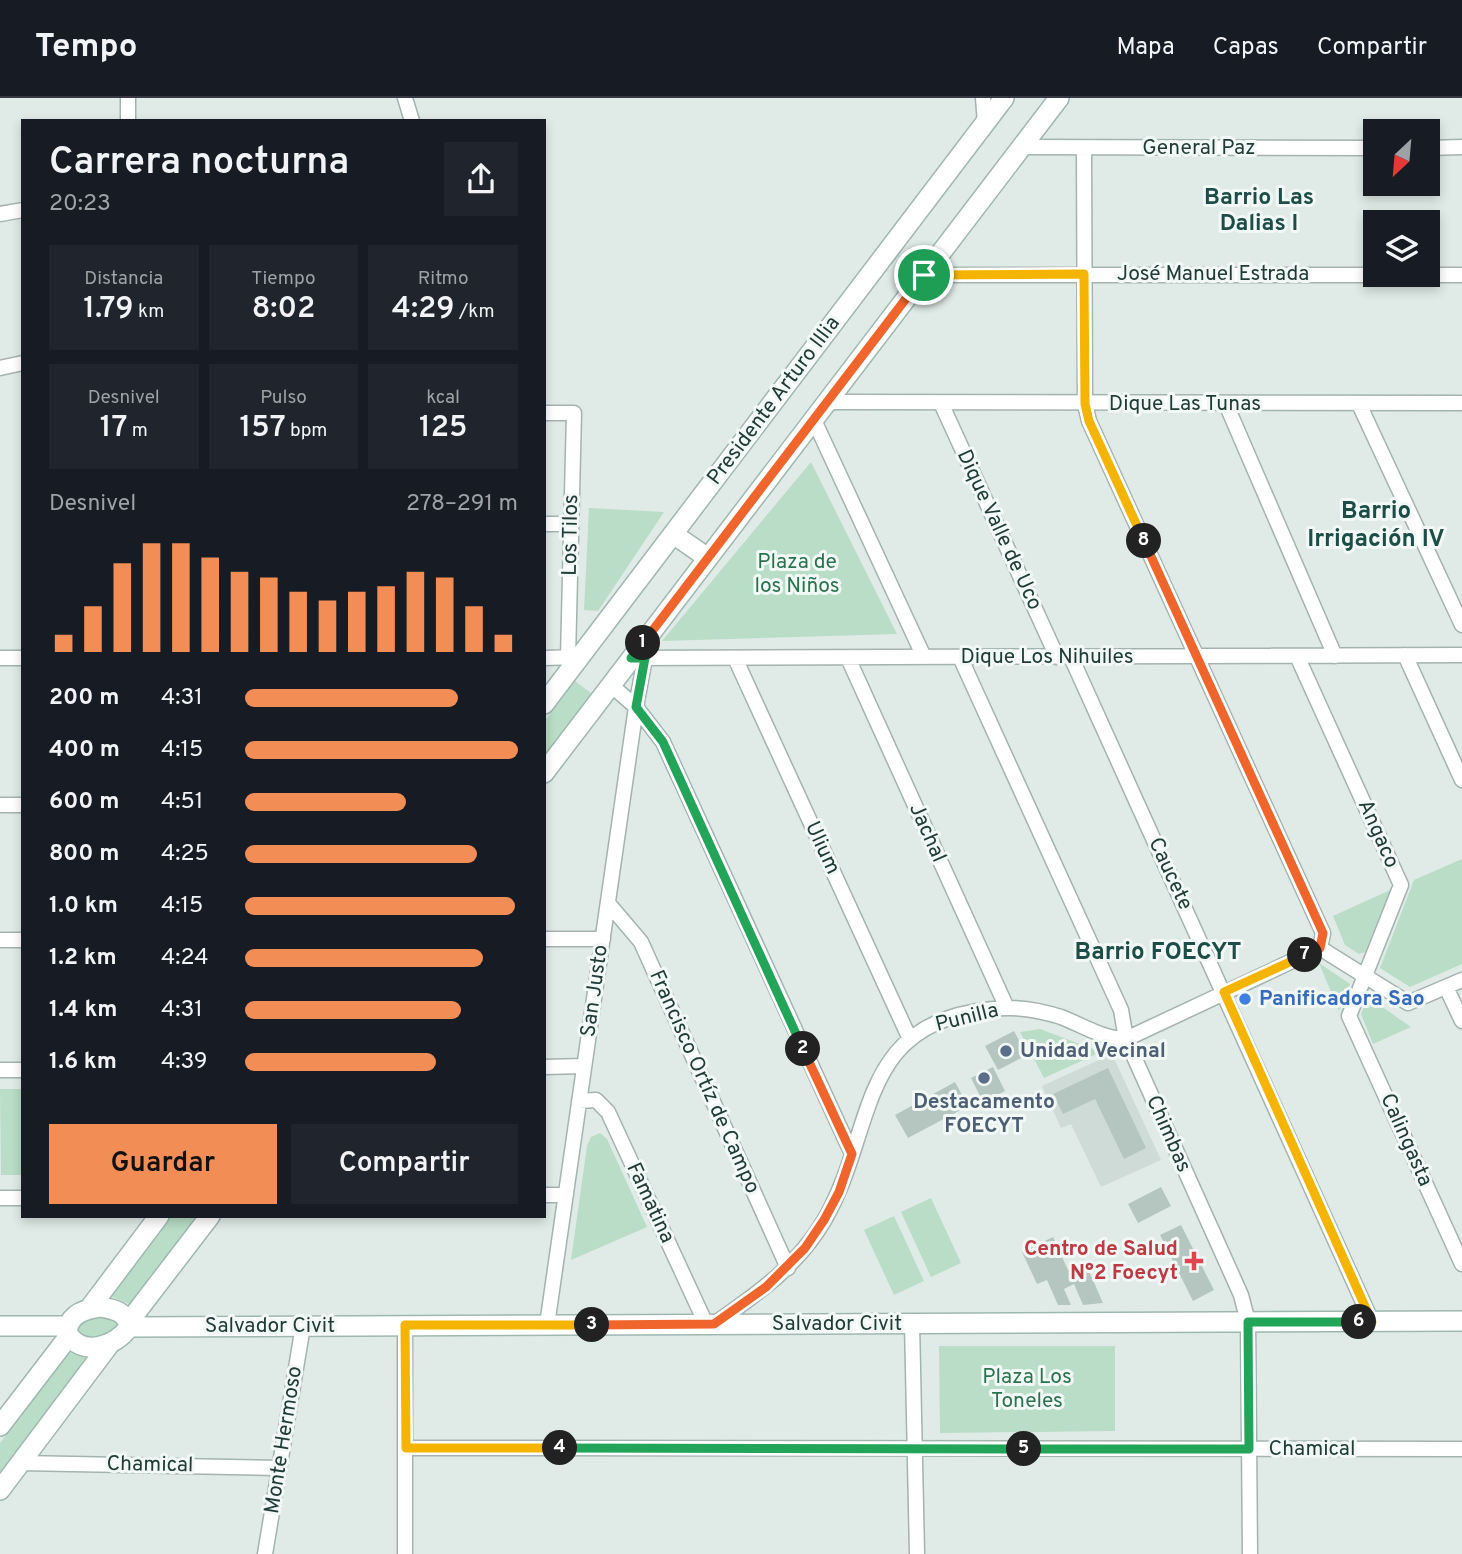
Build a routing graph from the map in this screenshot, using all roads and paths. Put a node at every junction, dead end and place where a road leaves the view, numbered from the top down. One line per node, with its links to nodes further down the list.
1 (128, 98): 6 (street)
2 (405, 98): 7 (street)
3 (983, 98): 8 (street)
4 (1004, 98): 8 (street, Presidente Arturo Illia)
5 (1059, 98): 9 (street, Presidente Arturo Illia)
6 (128, 119)
7 (411, 119)
8 (985, 124): 32 (street, Presidente Arturo Illia)
9 (1022, 147): 10 (street, General Paz); 17 (street, Presidente Arturo Illia)
10 (1084, 148): 11 (street, General Paz); 16 (street)
11 (1363, 148)
12 (1440, 148): 13 (street)
13 (1462, 148)
14 (21, 210): 15 (street)
15 (0, 214)
16 (1084, 274): 17 (street, José Manuel Estrada); 18 (street, José Manuel Estrada); 25 (street)
17 (924, 275): 28 (street, Presidente Arturo Illia)
18 (1363, 275)
19 (1440, 275): 20 (street)
20 (1462, 275)
21 (21, 364): 22 (street)
22 (0, 369)
23 (941, 403): 25 (street, Dique Las Tunas); 28 (street, Dique Las Tunas); 45 (street, Dique Valle de Uco)
24 (1462, 403): 27 (street, Dique Las Tunas)
25 (1085, 404): 26 (street, Dique Las Tunas); 37 (street)
26 (1226, 404): 27 (street, Dique Las Tunas); 39 (street)
27 (1359, 404): 34 (street)
28 (819, 410): 33 (street, Presidente Arturo Illia); 43 (street)
29 (546, 414): 31 (street, Los Tilos)
30 (546, 524): 31 (street)
31 (571, 524): 41 (street, Los Tilos)
32 (673, 534): 33 (street); 41 (street, Presidente Arturo Illia)
33 (708, 558): 48 (street, Presidente Arturo Illia)
34 (1462, 625)
35 (1405, 655): 36 (street, Dique Los Nihuiles); 39 (street, Dique Los Nihuiles); 54 (street)
36 (1462, 655)
37 (1197, 656): 38 (street, Dique Los Nihuiles); 45 (street, Dique Los Nihuiles); 62 (street)
38 (1297, 656): 39 (street, Dique Los Nihuiles); 63 (street, Angaco)
39 (1335, 656)
40 (546, 657): 41 (street)
41 (573, 657): 51 (street, Presidente Arturo Illia)
42 (848, 657): 43 (street, Dique Los Nihuiles); 49 (street, Dique Los Nihuiles); 67 (street, Jachal)
43 (924, 657): 44 (street, Dique Los Nihuiles)
44 (960, 657): 45 (street, Dique Los Nihuiles); 71 (street, Chimbas)
45 (1064, 657): 66 (street, Caucete)
46 (0, 658): 47 (street)
47 (21, 658)
48 (638, 658): 49 (street, Dique Los Nihuiles); 50 (street, Presidente Arturo Illia); 52 (street, San Justo)
49 (735, 658): 70 (street, Ulium)
50 (611, 685): 52 (street); 53 (street, Presidente Arturo Illia)
51 (546, 701)
52 (636, 707): 57 (street, San Justo); 77 (street)
53 (546, 770)
54 (1462, 780)
55 (21, 804): 56 (street)
56 (0, 805)
57 (608, 903): 59 (street, San Justo); 85 (street, Francisco Ortíz de Campo)
58 (546, 939): 59 (street)
59 (603, 939): 72 (street, San Justo)
60 (0, 940): 61 (street)
61 (21, 940)
62 (1320, 948): 63 (street); 66 (street)
63 (1365, 976): 65 (street); 68 (street, Angaco)
64 (1462, 979): 65 (street)
65 (1446, 986): 69 (street)
66 (1224, 992): 71 (street); 89 (street, Caucete)
67 (1007, 1008): 70 (street, Punilla); 71 (street, Punilla)
68 (1349, 1016): 84 (street, Calingasta)
69 (1462, 1021)
70 (909, 1037): 77 (street, Punilla)
71 (1125, 1039): 88 (street, Chimbas)
72 (584, 1066): 73 (street); 76 (street, San Justo)
73 (546, 1067)
74 (0, 1070): 75 (street)
75 (21, 1070)
76 (579, 1101): 79 (street, San Justo); 90 (street, Famatina)
77 (852, 1154): 85 (street, Punilla)
78 (546, 1195): 79 (street)
79 (566, 1195): 94 (street, San Justo)
80 (0, 1198): 81 (street)
81 (21, 1198)
82 (157, 1218): 86 (street)
83 (209, 1218): 92 (street)
84 (1462, 1264)
85 (788, 1268): 90 (street, Punilla)
86 (89, 1308): 92 (street); 97 (street)
87 (1462, 1321): 89 (street, Salvador Civit)
88 (1248, 1322): 89 (street, Salvador Civit); 91 (street, Salvador Civit); 102 (street, Chimbas)
89 (1372, 1322)
90 (710, 1324): 91 (street, Salvador Civit); 94 (street, Salvador Civit)
91 (912, 1324): 101 (street)
92 (129, 1325): 96 (street, Salvador Civit); 98 (street)
93 (405, 1325): 94 (street, Salvador Civit); 96 (street, Salvador Civit); 100 (street)
94 (547, 1325)
95 (0, 1326): 97 (street)
96 (303, 1326): 105 (street, Monte Hermoso)
97 (68, 1331): 98 (street); 99 (street)
98 (109, 1345): 104 (street)
99 (0, 1426)
100 (406, 1448): 101 (street, Chamical); 108 (street)
101 (915, 1449): 102 (street, Chamical); 109 (street)
102 (1249, 1449): 103 (street, Chamical); 110 (street, Chimbas)
103 (1462, 1449)
104 (20, 1463): 105 (street, Chamical); 106 (street)
105 (279, 1468): 107 (street, Monte Hermoso)
106 (0, 1490)
107 (265, 1554)
108 (405, 1554)
109 (917, 1554)
110 (1250, 1554)

